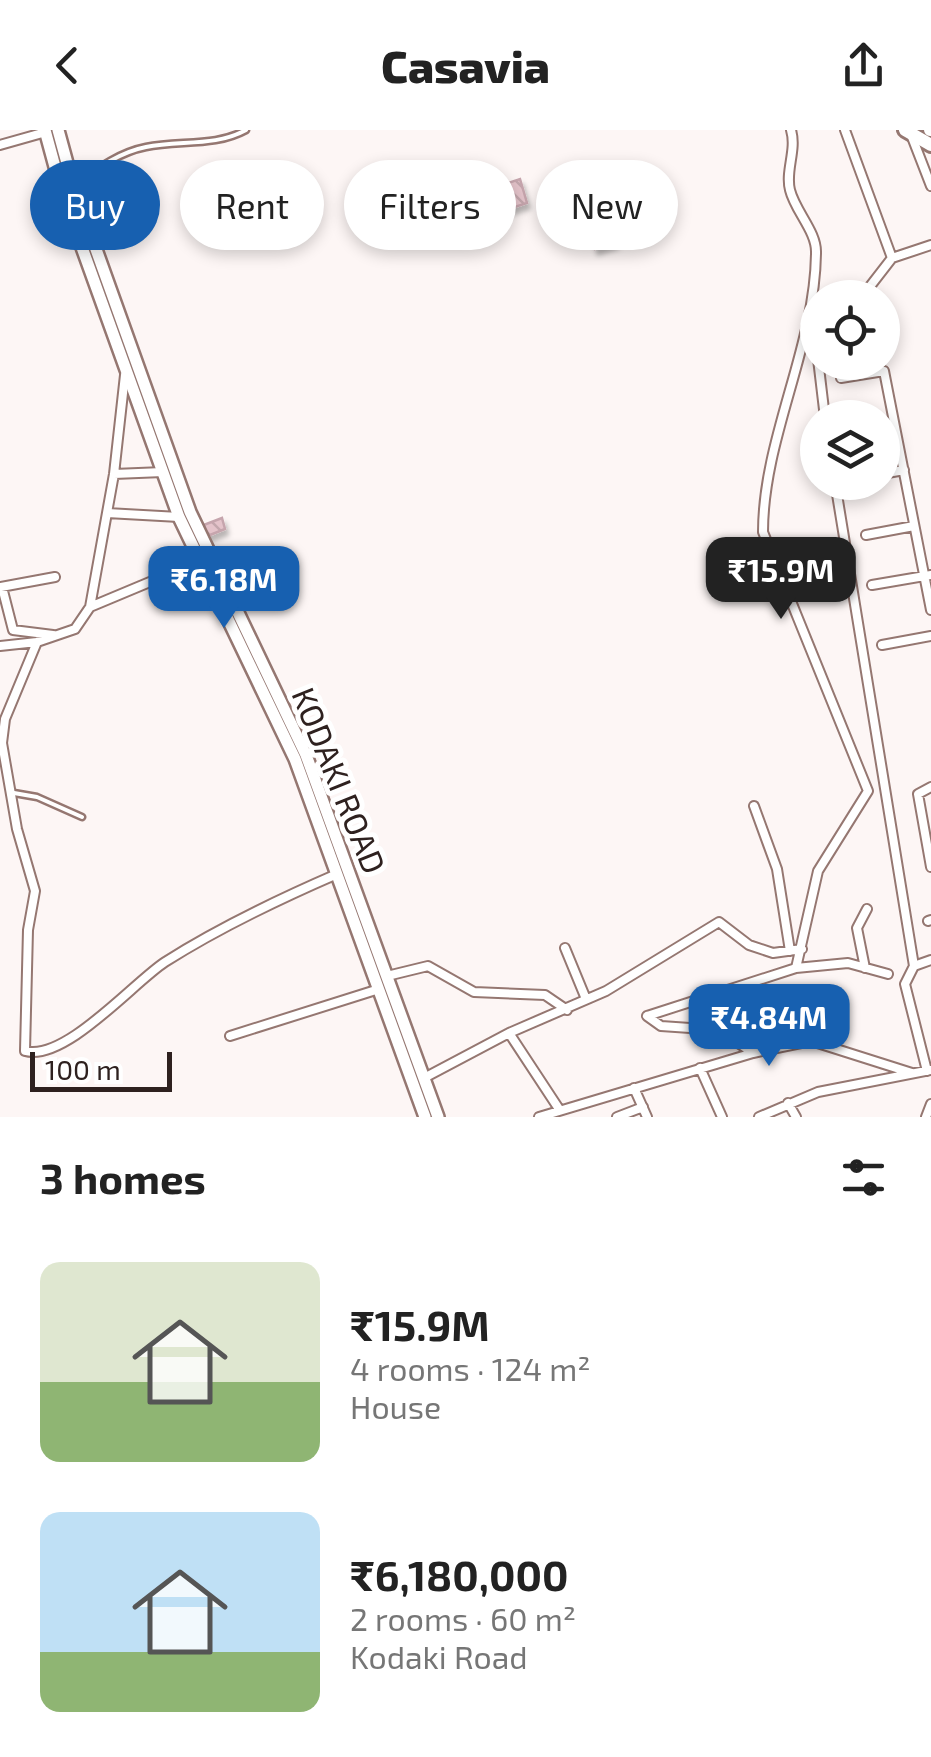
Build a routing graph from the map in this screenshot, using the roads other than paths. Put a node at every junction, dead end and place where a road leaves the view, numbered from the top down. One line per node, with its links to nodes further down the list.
1 (246, 130): 9 (lane)
2 (791, 130): 47 (street)
3 (846, 130): 13 (street)
4 (50, 131): 6 (street); 8 (main road, KODAKI ROAD); 15 (main road, KODAKI ROAD)
5 (908, 131): 7 (main road); 10 (street)
6 (0, 145)
7 (931, 145)
8 (62, 160)
9 (113, 160)
10 (931, 186)
11 (931, 245): 13 (street)
12 (96, 250): 54 (main road, KODAKI ROAD)
13 (892, 258): 14 (street)
14 (874, 280)
15 (126, 369): 19 (main road, KODAKI ROAD); 20 (street)
16 (900, 450): 17 (street)
17 (904, 470): 18 (street); 24 (street)
18 (900, 471)
19 (163, 472): 20 (street); 23 (main road, KODAKI ROAD)
20 (114, 474): 22 (street)
21 (838, 500): 50 (street)
22 (107, 513): 23 (street); 31 (street)
23 (179, 516): 26 (main road, KODAKI ROAD)
24 (914, 526): 25 (street); 27 (street)
25 (866, 535)
26 (200, 561): 31 (street); 44 (main road, KODAKI ROAD)
27 (928, 575): 29 (street); 32 (street)
28 (56, 577): 30 (street)
29 (872, 585)
30 (1, 587): 33 (street)
31 (90, 607): 33 (street)
32 (931, 610)
33 (54, 636): 35 (street)
34 (931, 636): 36 (street)
35 (36, 642): 37 (street); 38 (street)
36 (882, 645)
37 (0, 646)
38 (2, 768): 40 (street)
39 (931, 787): 43 (street)
40 (10, 793): 42 (lane); 44 (street)
41 (754, 806): 48 (street)
42 (82, 817)
43 (931, 867)
44 (337, 874): 55 (main road, KODAKI ROAD)
45 (867, 910): 52 (street)
46 (565, 948): 56 (street)
47 (802, 949): 48 (street); 51 (street)
48 (790, 951): 56 (street)
49 (931, 960): 50 (street)
50 (914, 966): 59 (street)
51 (796, 968): 52 (street); 62 (street)
52 (865, 968): 53 (street)
53 (888, 974)
54 (387, 976): 57 (street); 66 (main road, KODAKI ROAD)
55 (378, 989): 61 (street); 72 (main road, KODAKI ROAD)
56 (586, 999): 57 (street)
57 (567, 1010): 60 (street)
58 (931, 1028): 59 (street)
59 (918, 1031): 64 (street)
60 (509, 1033): 66 (street); 71 (street)
61 (230, 1036)
62 (752, 1053): 63 (street); 65 (street)
63 (700, 1068): 67 (street); 77 (street)
64 (929, 1071): 65 (street)
65 (912, 1073): 68 (street)
66 (424, 1078): 73 (main road, KODAKI ROAD)
67 (634, 1088): 70 (street); 71 (street)
68 (788, 1102): 78 (street); 79 (street)
69 (931, 1104): 80 (street)
70 (642, 1107): 75 (street); 76 (street)
71 (559, 1110): 74 (street)
72 (421, 1114)
73 (438, 1117)
74 (539, 1117)
75 (617, 1117)
76 (647, 1117)
77 (722, 1117)
78 (759, 1117)
79 (796, 1117)
80 (926, 1117)

